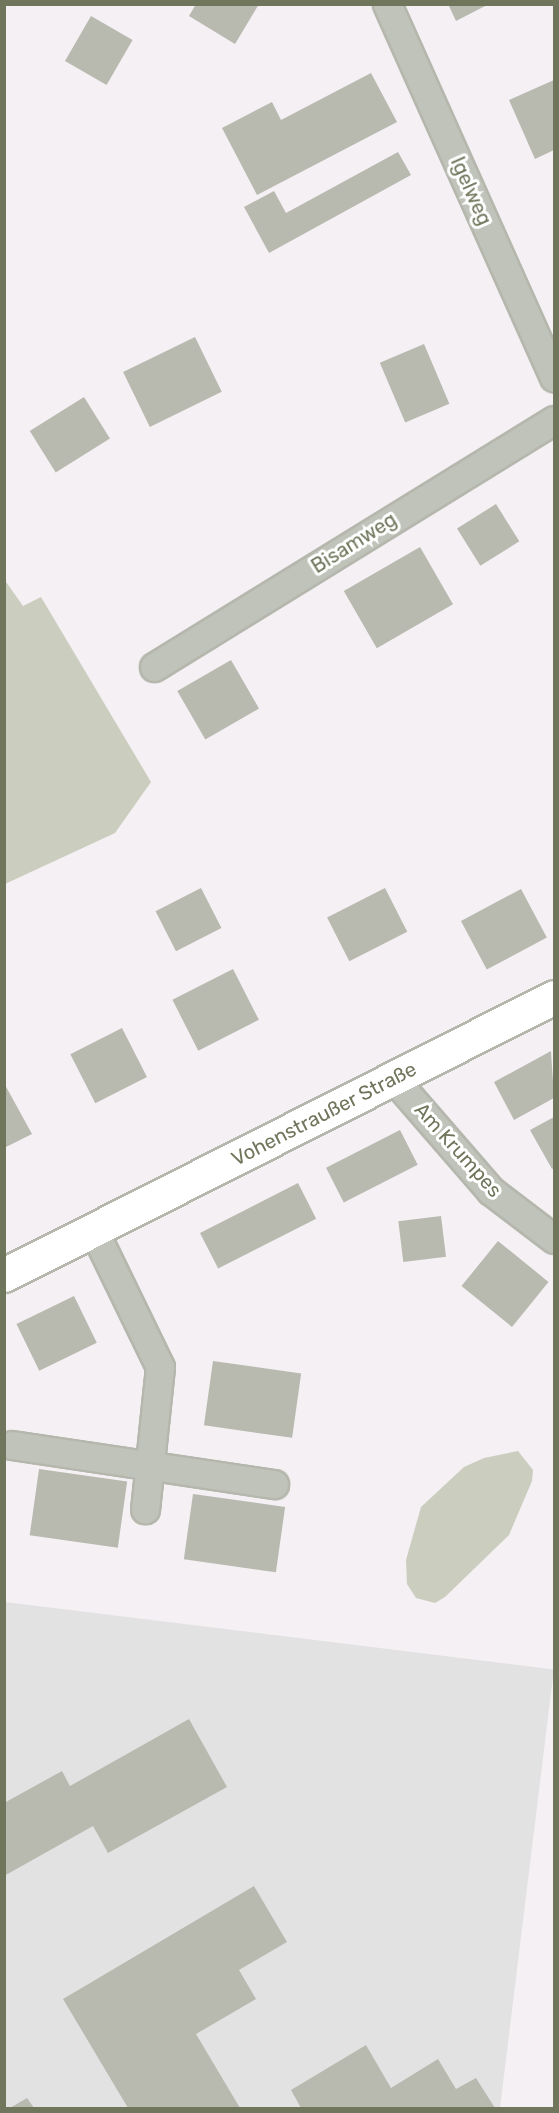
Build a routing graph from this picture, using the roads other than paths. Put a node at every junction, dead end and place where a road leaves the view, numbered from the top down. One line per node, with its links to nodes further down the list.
1 (387, 4): 2 (street, Igelweg)
2 (555, 376)
3 (555, 420): 4 (street, Bisamweg)
4 (154, 667)
5 (555, 998): 6 (main road, Vohenstraußer Straße)
6 (394, 1079): 7 (main road, Vohenstraußer Straße); 8 (street, Am Krumpes)
7 (94, 1231): 9 (main road, Vohenstraußer Straße); 11 (street)
8 (555, 1239)
9 (4, 1275)
10 (12, 1445): 11 (street)
11 (149, 1466): 12 (street); 13 (street)
12 (274, 1484)
13 (145, 1509)

